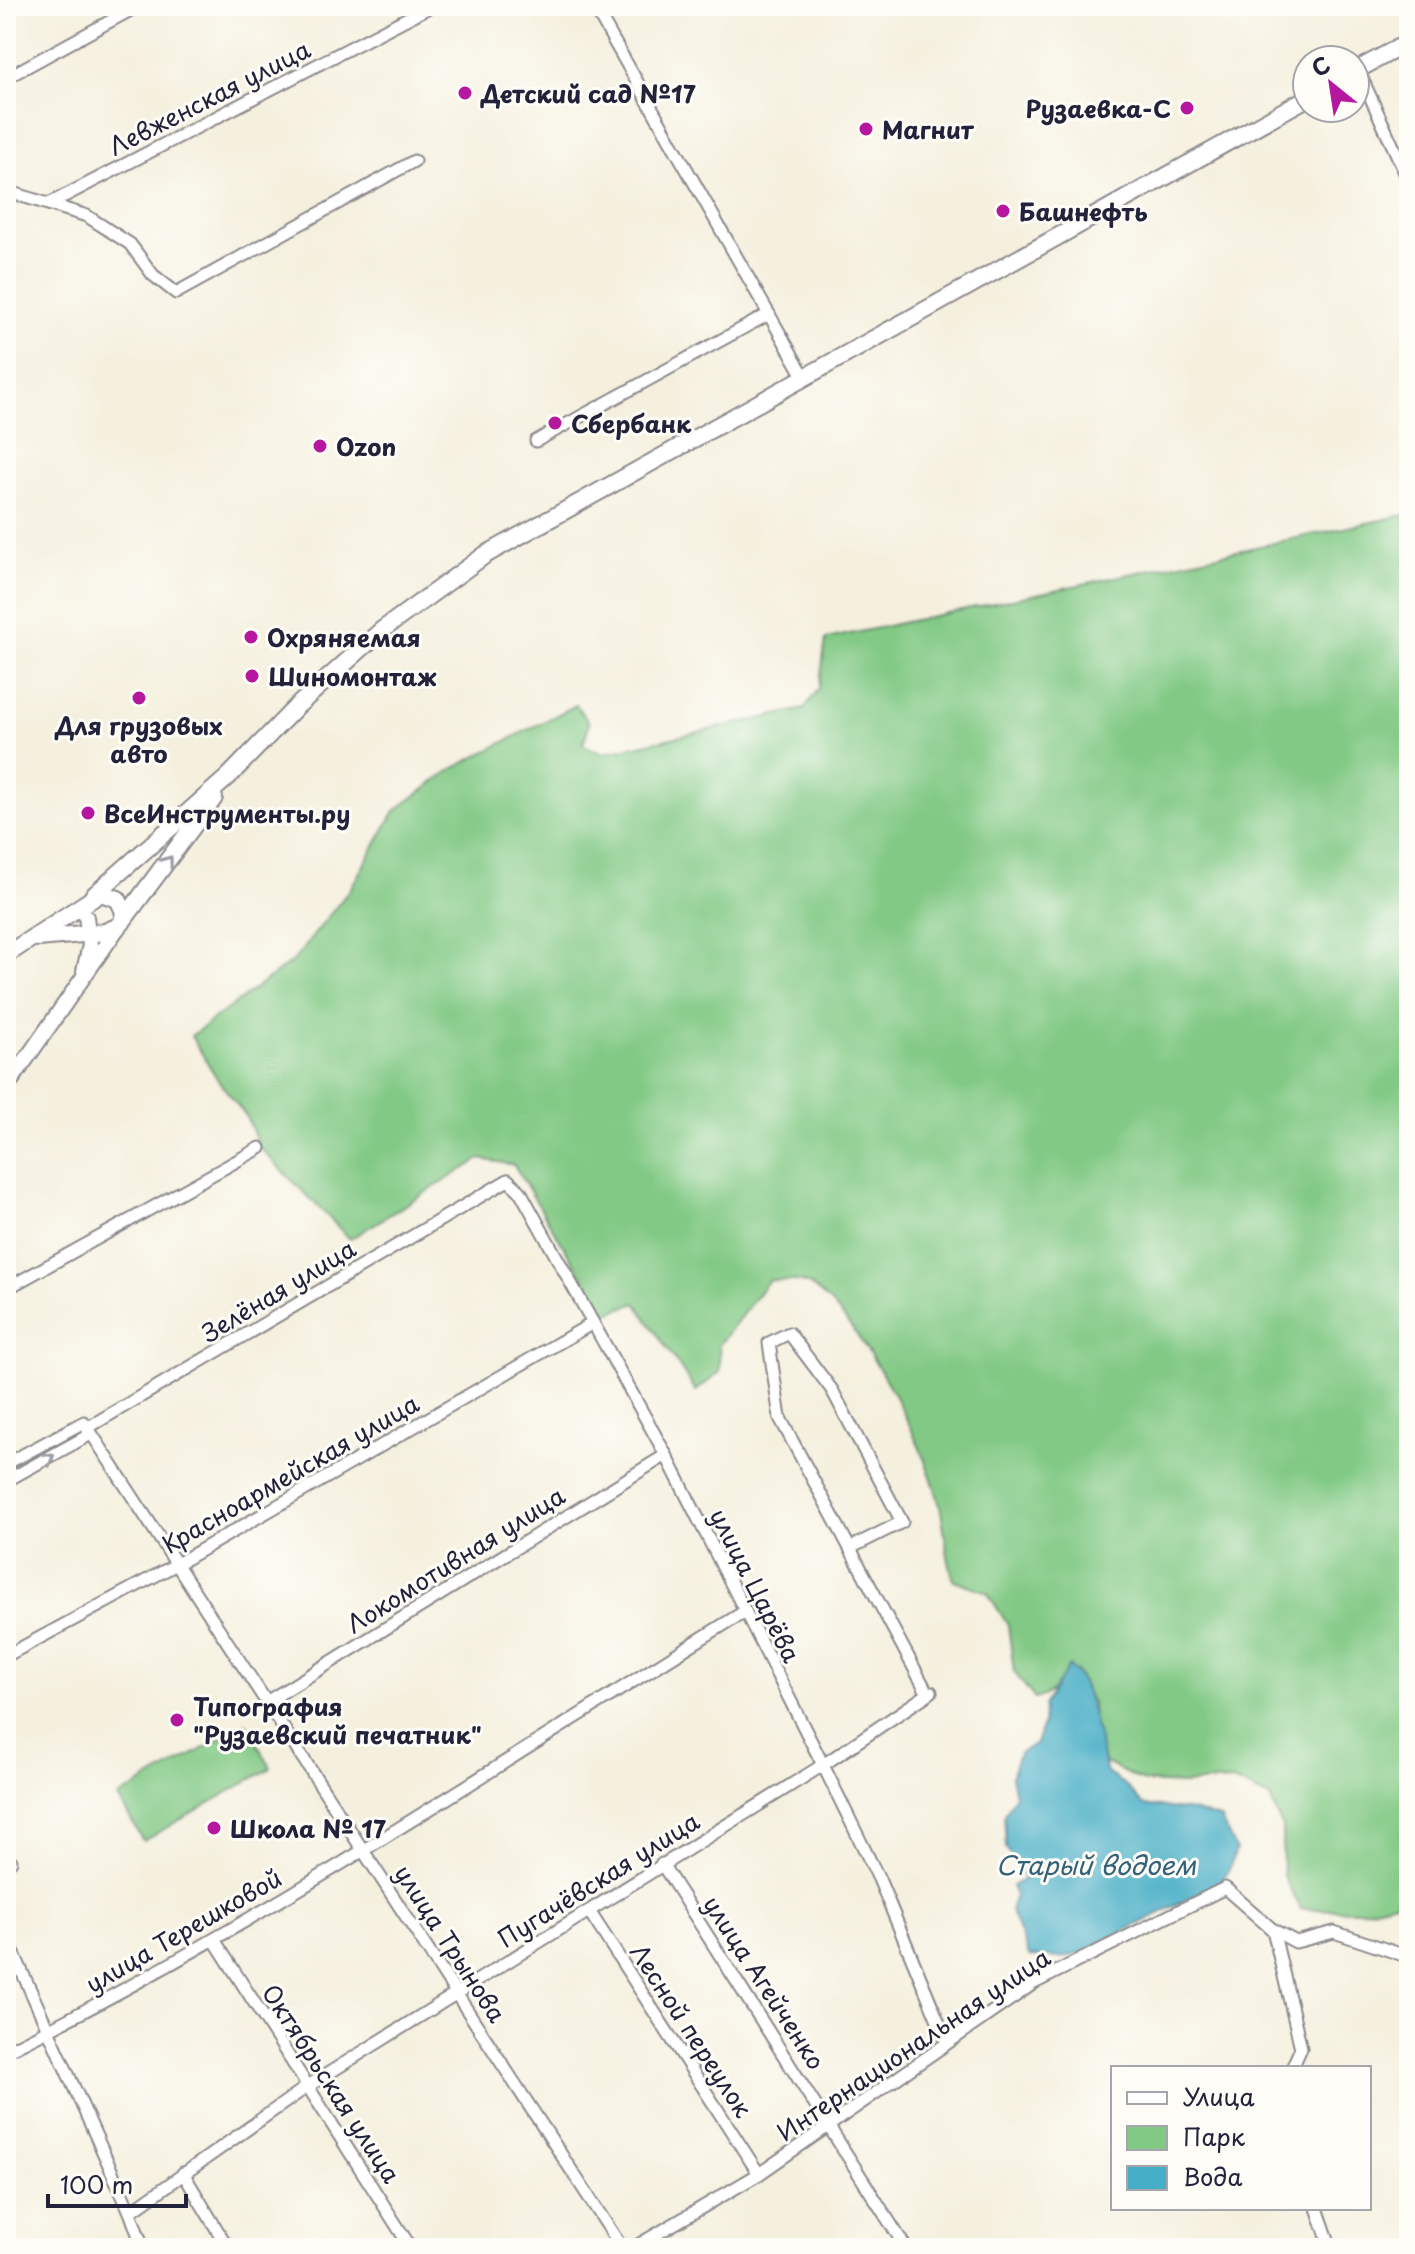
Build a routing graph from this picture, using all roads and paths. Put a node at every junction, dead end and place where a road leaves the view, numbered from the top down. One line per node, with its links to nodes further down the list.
1 (138, 6): 6 (street)
2 (431, 6): 12 (street, Левженская улица)
3 (594, 6): 13 (street)
4 (1409, 42): 5 (main road)
5 (1371, 63)
6 (6, 78)
7 (1371, 102): 10 (street)
8 (1291, 107): 14 (main road)
9 (414, 161): 12 (street)
10 (1409, 181)
11 (6, 191): 12 (street)
12 (49, 204)
13 (769, 314): 14 (street); 15 (street)
14 (804, 376): 16 (main road)
15 (536, 441)
16 (228, 777): 17 (main road); 18 (main road, one-way to 16)
17 (91, 898): 18 (main road); 19 (main road); 20 (main road)
18 (120, 924): 19 (main road); 22 (street)
19 (91, 927): 20 (main road); 22 (street)
20 (38, 938): 21 (main road)
21 (6, 955)
22 (81, 979): 23 (street)
23 (6, 1088)
24 (260, 1148): 26 (street)
25 (490, 1190): 27 (street, улица Царёва); 28 (street, Зелёная улица)
26 (6, 1289)
27 (593, 1323): 29 (street, улица Царёва); 33 (street, Красноармейская улица)
28 (87, 1428): 30 (street, Зелёная улица); 31 (street, Зелёная улица, one-way to 28); 33 (street, улица Трынова)
29 (666, 1455): 34 (street, улица Царёва); 36 (street, Локомотивная улица)
30 (6, 1464)
31 (6, 1481)
32 (850, 1548): 32 (street); 37 (street, Пугачёвская улица)
33 (177, 1564): 35 (street, Красноармейская улица); 36 (street, улица Трынова)
34 (744, 1612): 37 (street, улица Царёва); 38 (street, улица Терешковой)
35 (6, 1656)
36 (268, 1701): 38 (street, улица Трынова)
37 (823, 1765): 39 (street, Пугачёвская улица); 47 (street, улица Царёва)
38 (363, 1847): 43 (street, улица Терешковой); 45 (street, улица Трынова)
39 (662, 1864): 40 (street, Пугачёвская улица); 51 (street, улица Агейченко)
40 (589, 1911): 45 (street, Пугачёвская улица); 53 (street, Лесной переулок)
41 (1273, 1930): 44 (street); 47 (street, Интернациональная улица); 49 (street)
42 (6, 1936): 46 (street)
43 (215, 1941): 46 (street, улица Терешковой); 50 (street, Октябрьская улица)
44 (1409, 1957)
45 (457, 1993): 50 (street, Пугачёвская улица); 59 (street, улица Трынова)
46 (49, 2030): 48 (street, улица Терешковой); 55 (street)
47 (947, 2042): 51 (street, Интернациональная улица)
48 (6, 2051)
49 (1293, 2066)
50 (308, 2086): 52 (street, Пугачёвская улица); 58 (street, Октябрьская улица)
51 (831, 2125): 53 (street, Интернациональная улица); 61 (street, улица Агейченко)
52 (183, 2173): 55 (street, Пугачёвская улица); 57 (street)
53 (759, 2174): 60 (street, Интернациональная улица)
54 (1318, 2210): 62 (street)
55 (130, 2212): 56 (street)
56 (143, 2248)
57 (228, 2248)
58 (411, 2248)
59 (622, 2248)
60 (633, 2248)
61 (906, 2248)
62 (1331, 2248)

